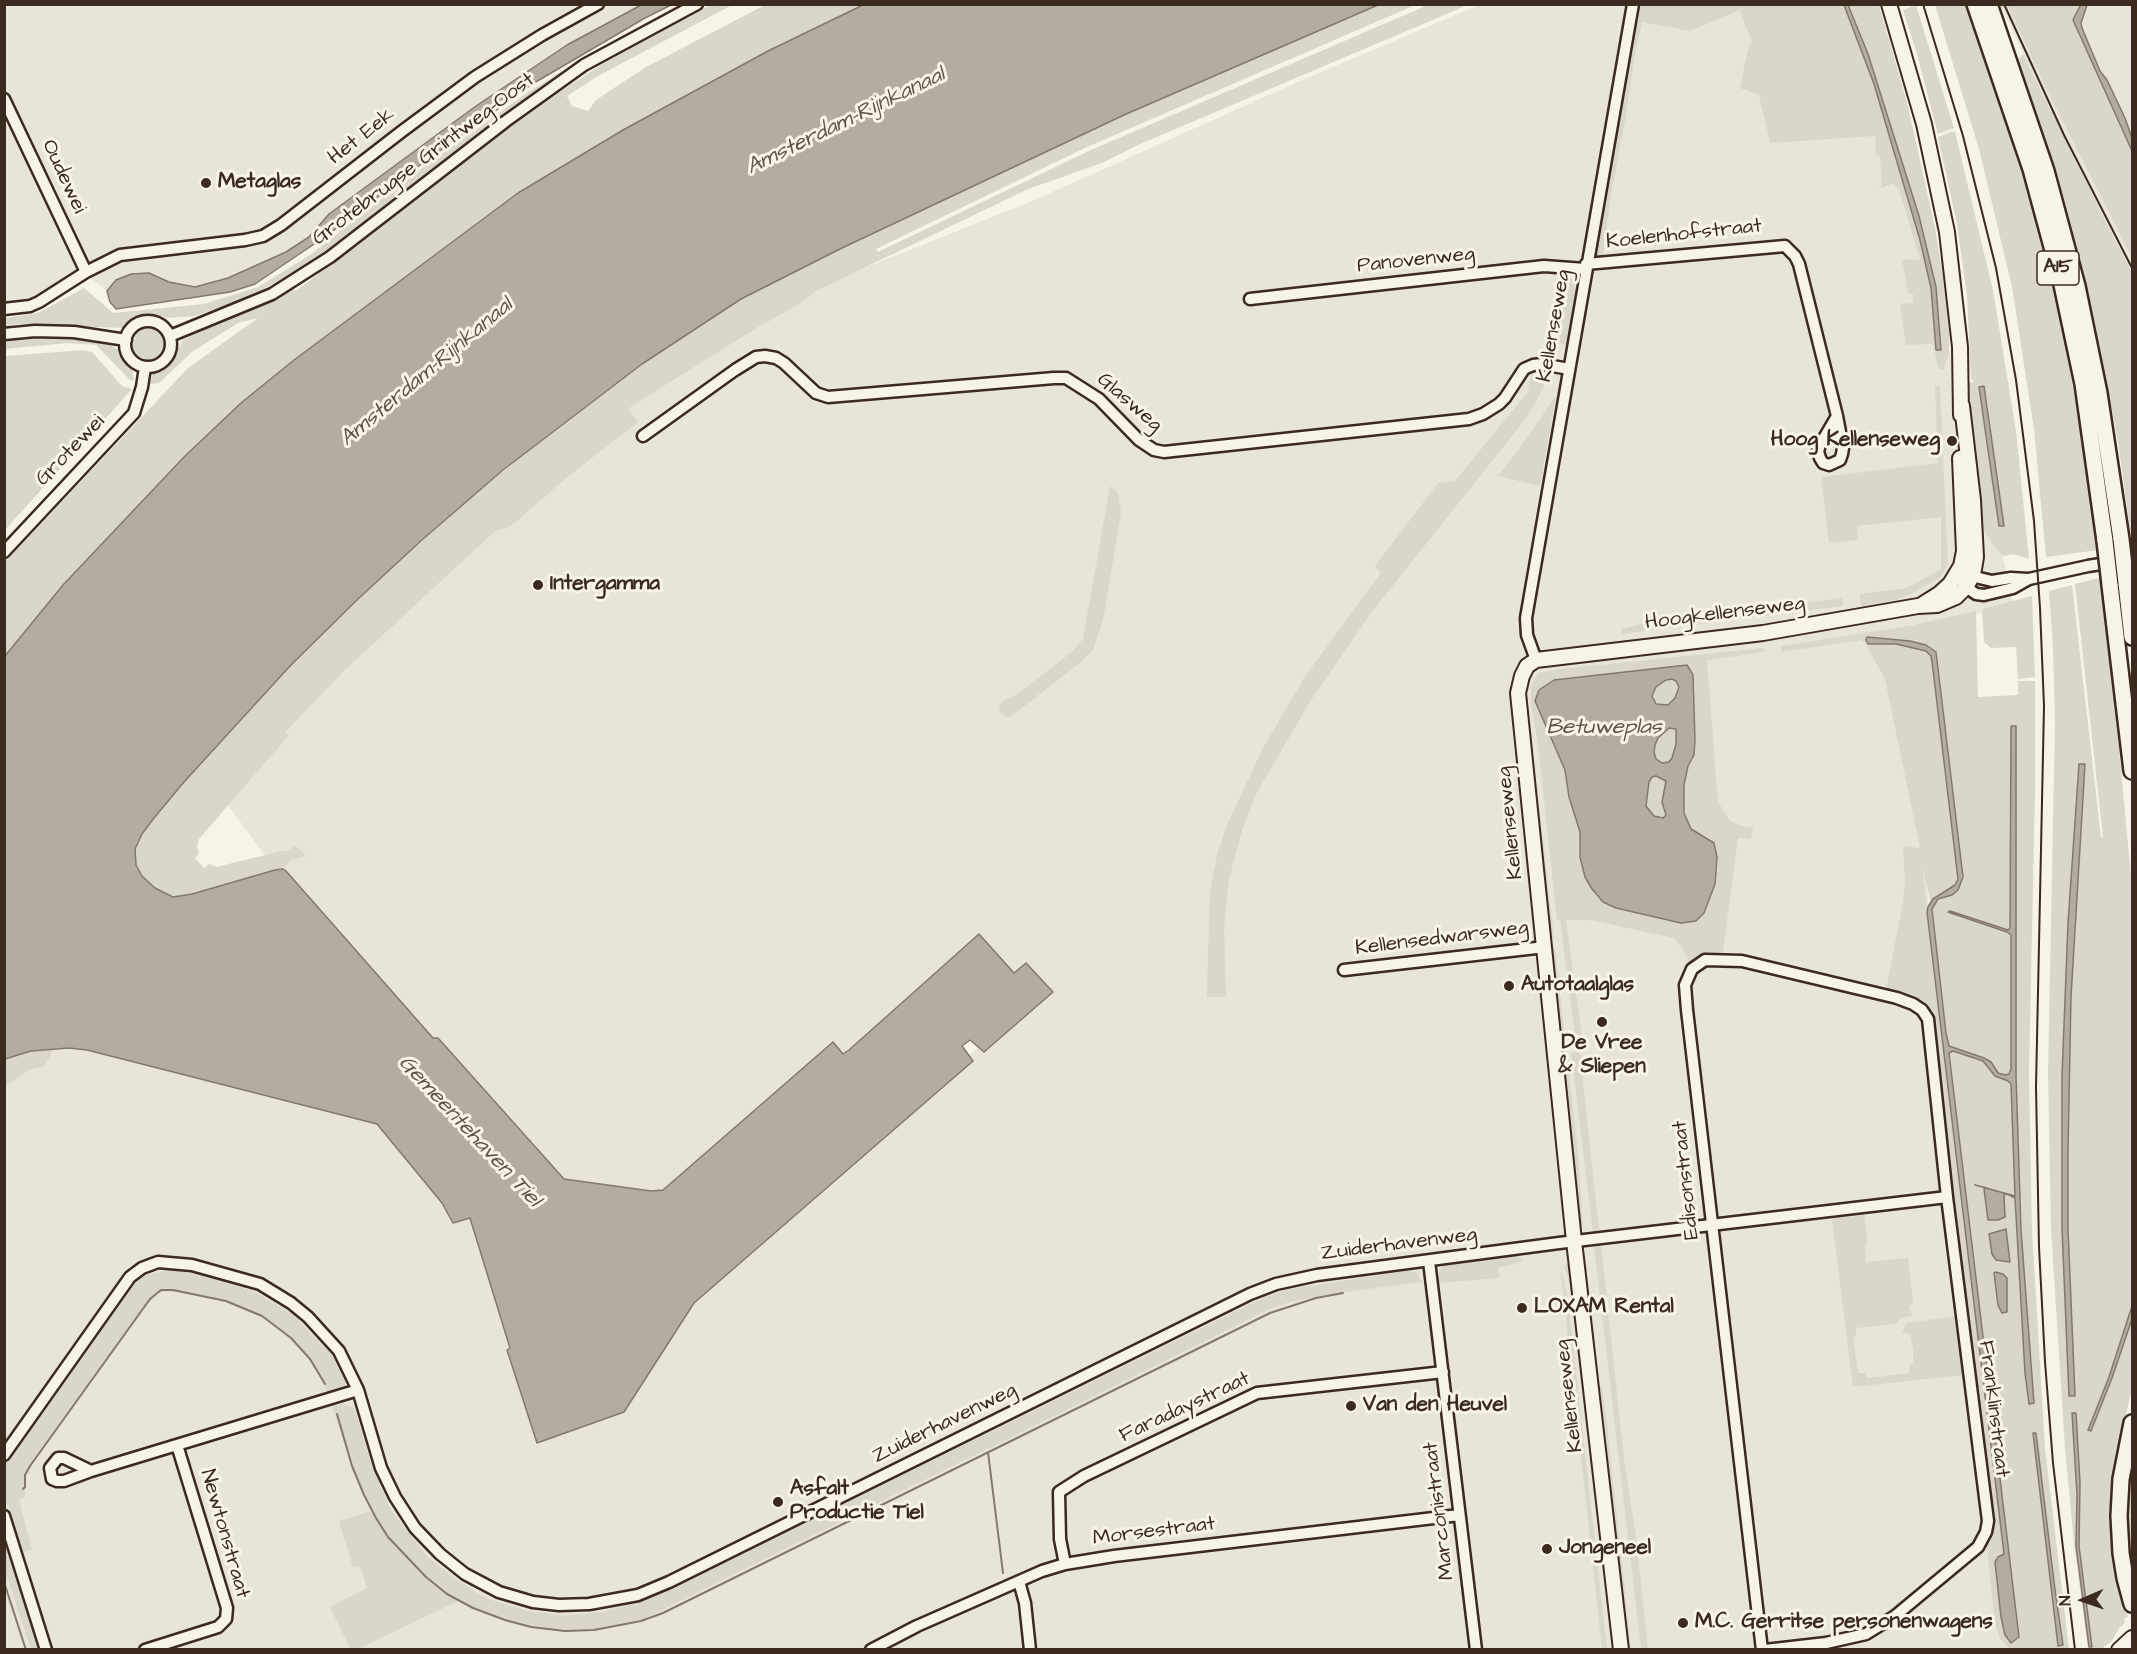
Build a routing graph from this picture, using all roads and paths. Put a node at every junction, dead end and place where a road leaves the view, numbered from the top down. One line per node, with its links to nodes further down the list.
1 (598, 4): 9 (street, Het Eek)
2 (697, 4): 13 (street, Grotebrugse Grintweg-Oost)
3 (1633, 4): 8 (street, Kellenseweg)
4 (1889, 4): 17 (main road)
5 (1975, 4): 20 (highway, A15)
6 (1989, 4): 20 (highway, A15)
7 (4, 99): 9 (street, Oudewei)
8 (1586, 267): 10 (street, Panovenweg); 16 (street, Kellenseweg); 18 (street, Koelenhofstraat)
9 (86, 272): 11 (street, Het Eek)
10 (1250, 299)
11 (4, 309)
12 (4, 334): 14 (street)
13 (170, 336): 14 (street); 15 (street)
14 (126, 340): 15 (street)
15 (145, 367): 21 (street, Grotewei)
16 (1569, 369): 19 (street, Glasweg); 28 (street, Kellenseweg)
17 (1962, 406): 23 (main road); 24 (main road)
18 (1837, 416)
19 (643, 436)
20 (2113, 540): 25 (highway, A15, bridge)
21 (4, 552)
22 (2133, 559): 24 (street)
23 (1957, 575): 24 (street); 26 (main road, Hoogkellenseweg)
24 (1969, 581): 26 (main road, Hoogkellenseweg)
25 (2118, 584): 27 (highway, A15); 29 (highway, A15)
26 (1918, 606): 28 (main road, Hoogkellenseweg)
27 (2133, 637)
28 (1536, 660): 30 (main road, Kellenseweg)
29 (2133, 771)
30 (1545, 947): 31 (street, Kellensedwarsweg); 35 (main road, Kellenseweg)
31 (1344, 970)
32 (1929, 1031): 33 (street, Franklinstraat); 34 (street, Edisonstraat)
33 (1947, 1197): 34 (street, Zuiderhavenweg); 56 (street, Franklinstraat)
34 (1712, 1226): 35 (street, Zuiderhavenweg); 56 (street, Edisonstraat)
35 (1574, 1241): 36 (street, Zuiderhavenweg); 55 (main road, Kellenseweg)
36 (1429, 1261): 37 (street, Marconistraat); 38 (street, Zuiderhavenweg)
37 (1443, 1372): 43 (street, Marconistraat); 46 (street, Faradaystraat)
38 (358, 1390): 40 (street); 41 (street, Zuiderhavenweg)
39 (2133, 1424): 48 (highway)
40 (177, 1445): 42 (street); 51 (street, Newtonstraat)
41 (4, 1455)
42 (91, 1472)
43 (1459, 1515): 46 (street, Morsestraat); 54 (street, Marconistraat)
44 (4, 1516): 45 (street)
45 (8, 1541): 50 (street)
46 (1065, 1564): 47 (street, Morsestraat)
47 (1017, 1582): 52 (street, Morsestraat); 53 (street)
48 (2133, 1604)
49 (2133, 1638): 57 (main road)
50 (46, 1650)
51 (145, 1650)
52 (871, 1650)
53 (1030, 1650)
54 (1476, 1650)
55 (1621, 1650)
56 (1764, 1650)
57 (2119, 1650)

